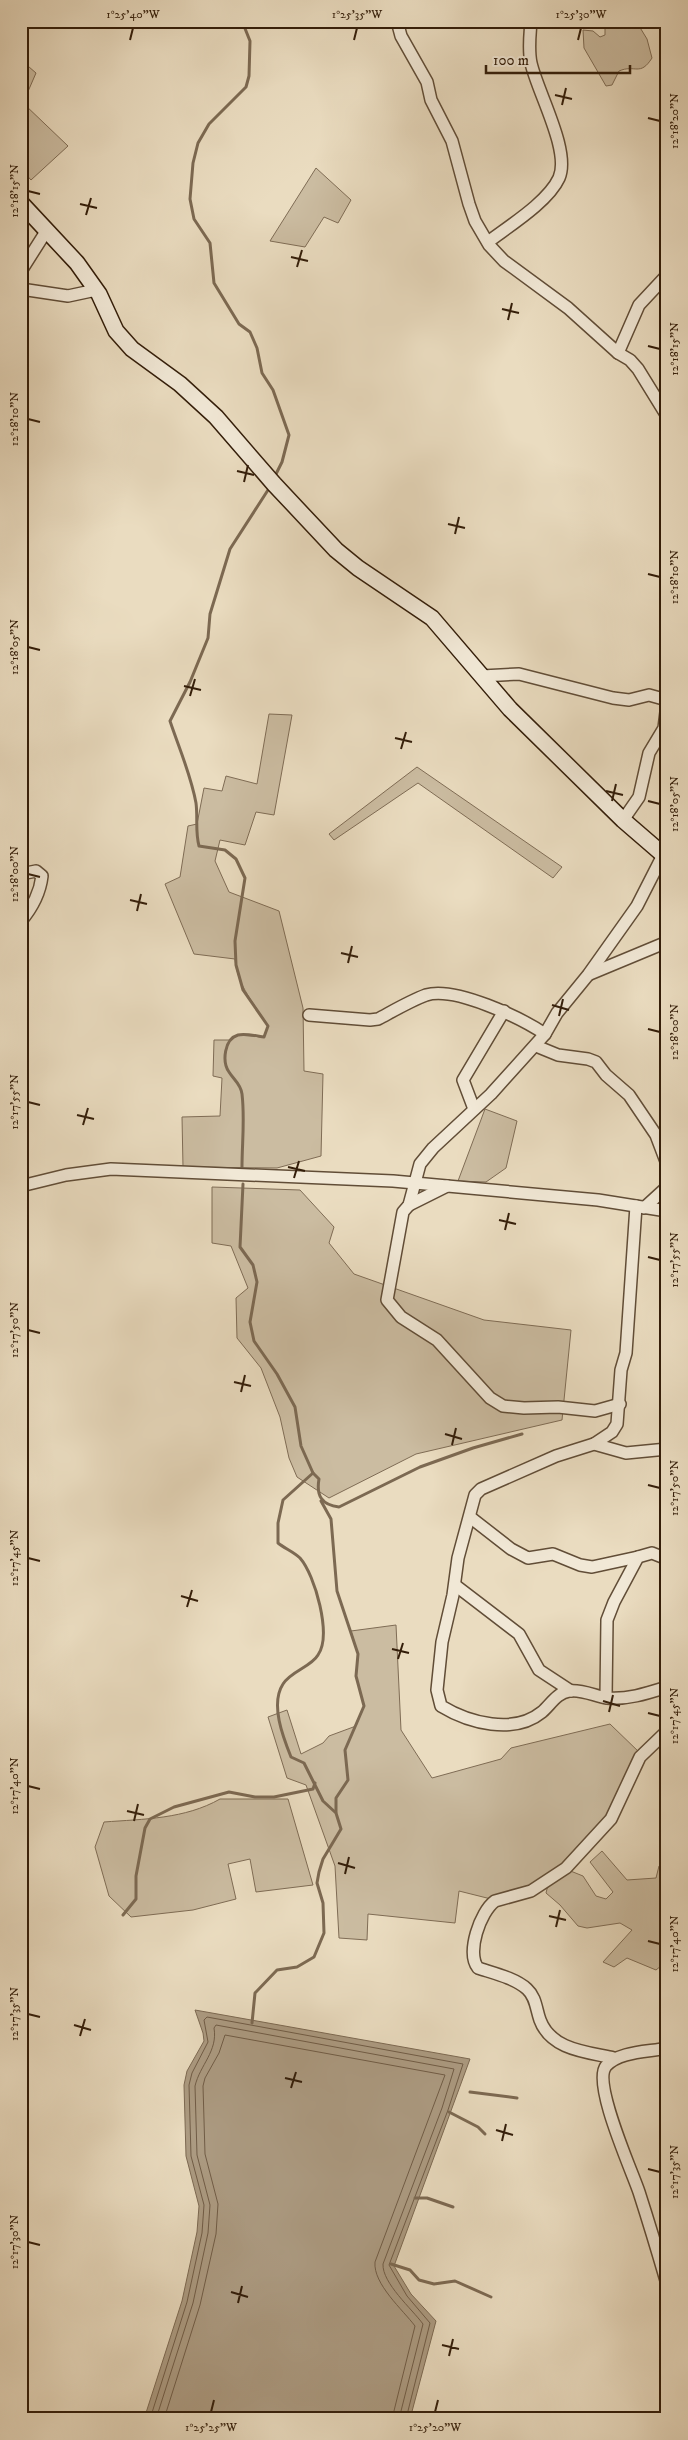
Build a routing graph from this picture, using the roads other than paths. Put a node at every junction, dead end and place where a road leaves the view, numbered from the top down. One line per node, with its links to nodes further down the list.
1 (397, 21): 5 (street)
2 (531, 21): 5 (street)
3 (21, 203): 4 (street)
4 (47, 230): 6 (street); 9 (street)
5 (488, 242): 10 (street)
6 (21, 271)
7 (667, 275): 10 (street)
8 (21, 289): 9 (street)
9 (96, 290): 12 (street)
10 (618, 353): 11 (street)
11 (667, 416)
12 (482, 676): 13 (street); 14 (street)
13 (667, 702): 14 (street)
14 (623, 820): 15 (street)
15 (665, 856): 19 (street)
16 (21, 874): 17 (street)
17 (21, 921)
18 (667, 942): 19 (street)
19 (588, 975): 22 (street)
20 (504, 1011): 21 (street); 22 (street); 24 (street)
21 (309, 1015)
22 (546, 1034): 23 (street)
23 (536, 1046): 24 (street); 25 (street)
24 (474, 1109): 26 (street)
25 (667, 1164)
26 (416, 1182): 27 (street); 28 (street); 30 (street)
27 (21, 1186)
28 (447, 1186): 30 (street); 31 (street)
29 (667, 1187): 31 (street)
30 (409, 1206): 33 (street)
31 (640, 1207): 32 (street); 33 (street)
32 (667, 1211)
33 (620, 1404): 34 (street)
34 (594, 1444): 35 (street); 36 (street)
35 (667, 1449)
36 (470, 1517): 37 (street); 39 (street)
37 (638, 1558): 38 (street); 42 (street)
38 (667, 1559)
39 (455, 1585): 41 (street); 41 (street)
40 (667, 1687): 42 (street)
41 (571, 1691): 42 (street)
42 (606, 1698)
43 (667, 1731): 45 (street)
44 (667, 2048): 45 (street)
45 (614, 2058): 46 (street)
46 (667, 2284)

